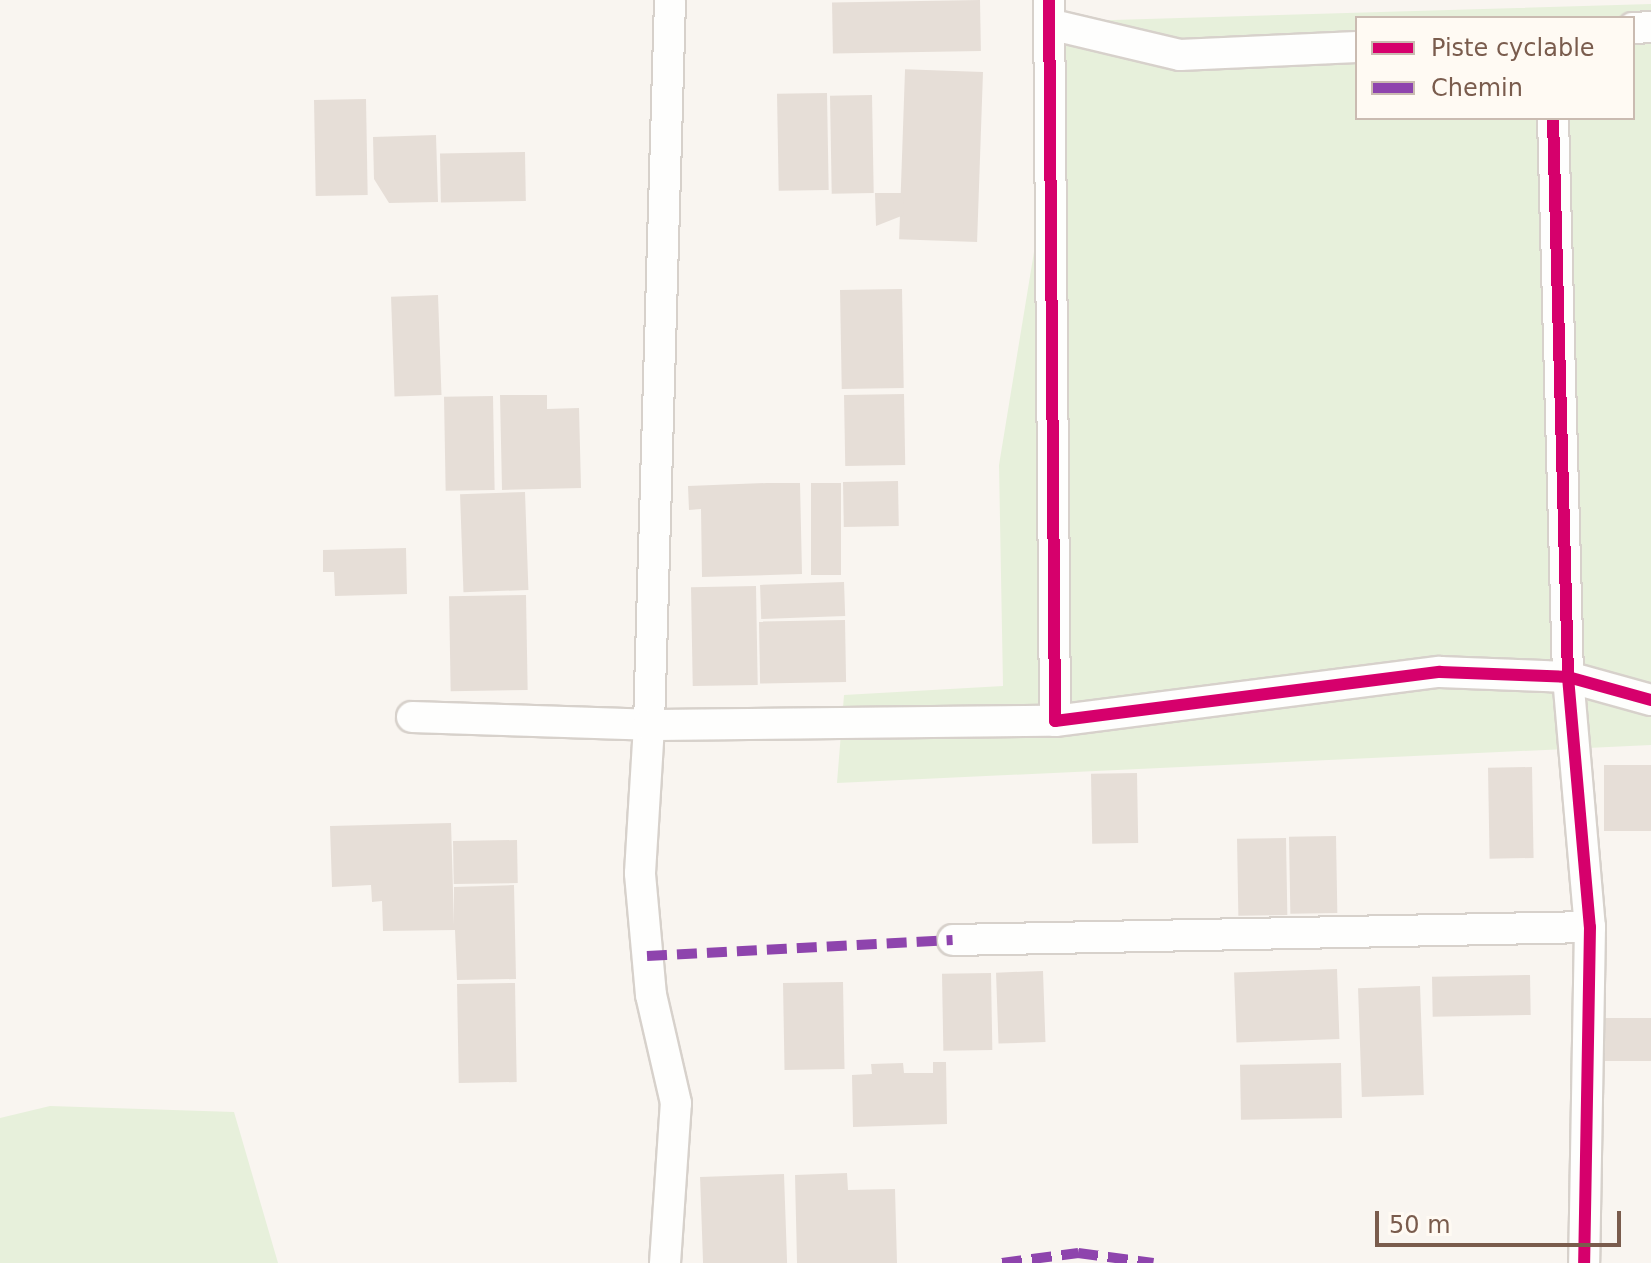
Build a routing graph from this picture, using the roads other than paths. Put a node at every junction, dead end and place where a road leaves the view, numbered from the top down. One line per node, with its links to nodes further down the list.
1 (670, 0): 9 (street)
2 (1049, 12): 3 (street); 8 (street)
3 (1355, 47)
4 (1553, 120): 5 (street)
5 (1568, 677): 6 (street); 8 (street); 10 (street)
6 (1651, 700)
7 (412, 717): 9 (street)
8 (1055, 721): 9 (street)
9 (649, 725): 13 (street)
10 (1590, 927): 11 (street); 12 (street)
11 (953, 940)
12 (1581, 1261)
13 (665, 1263)

